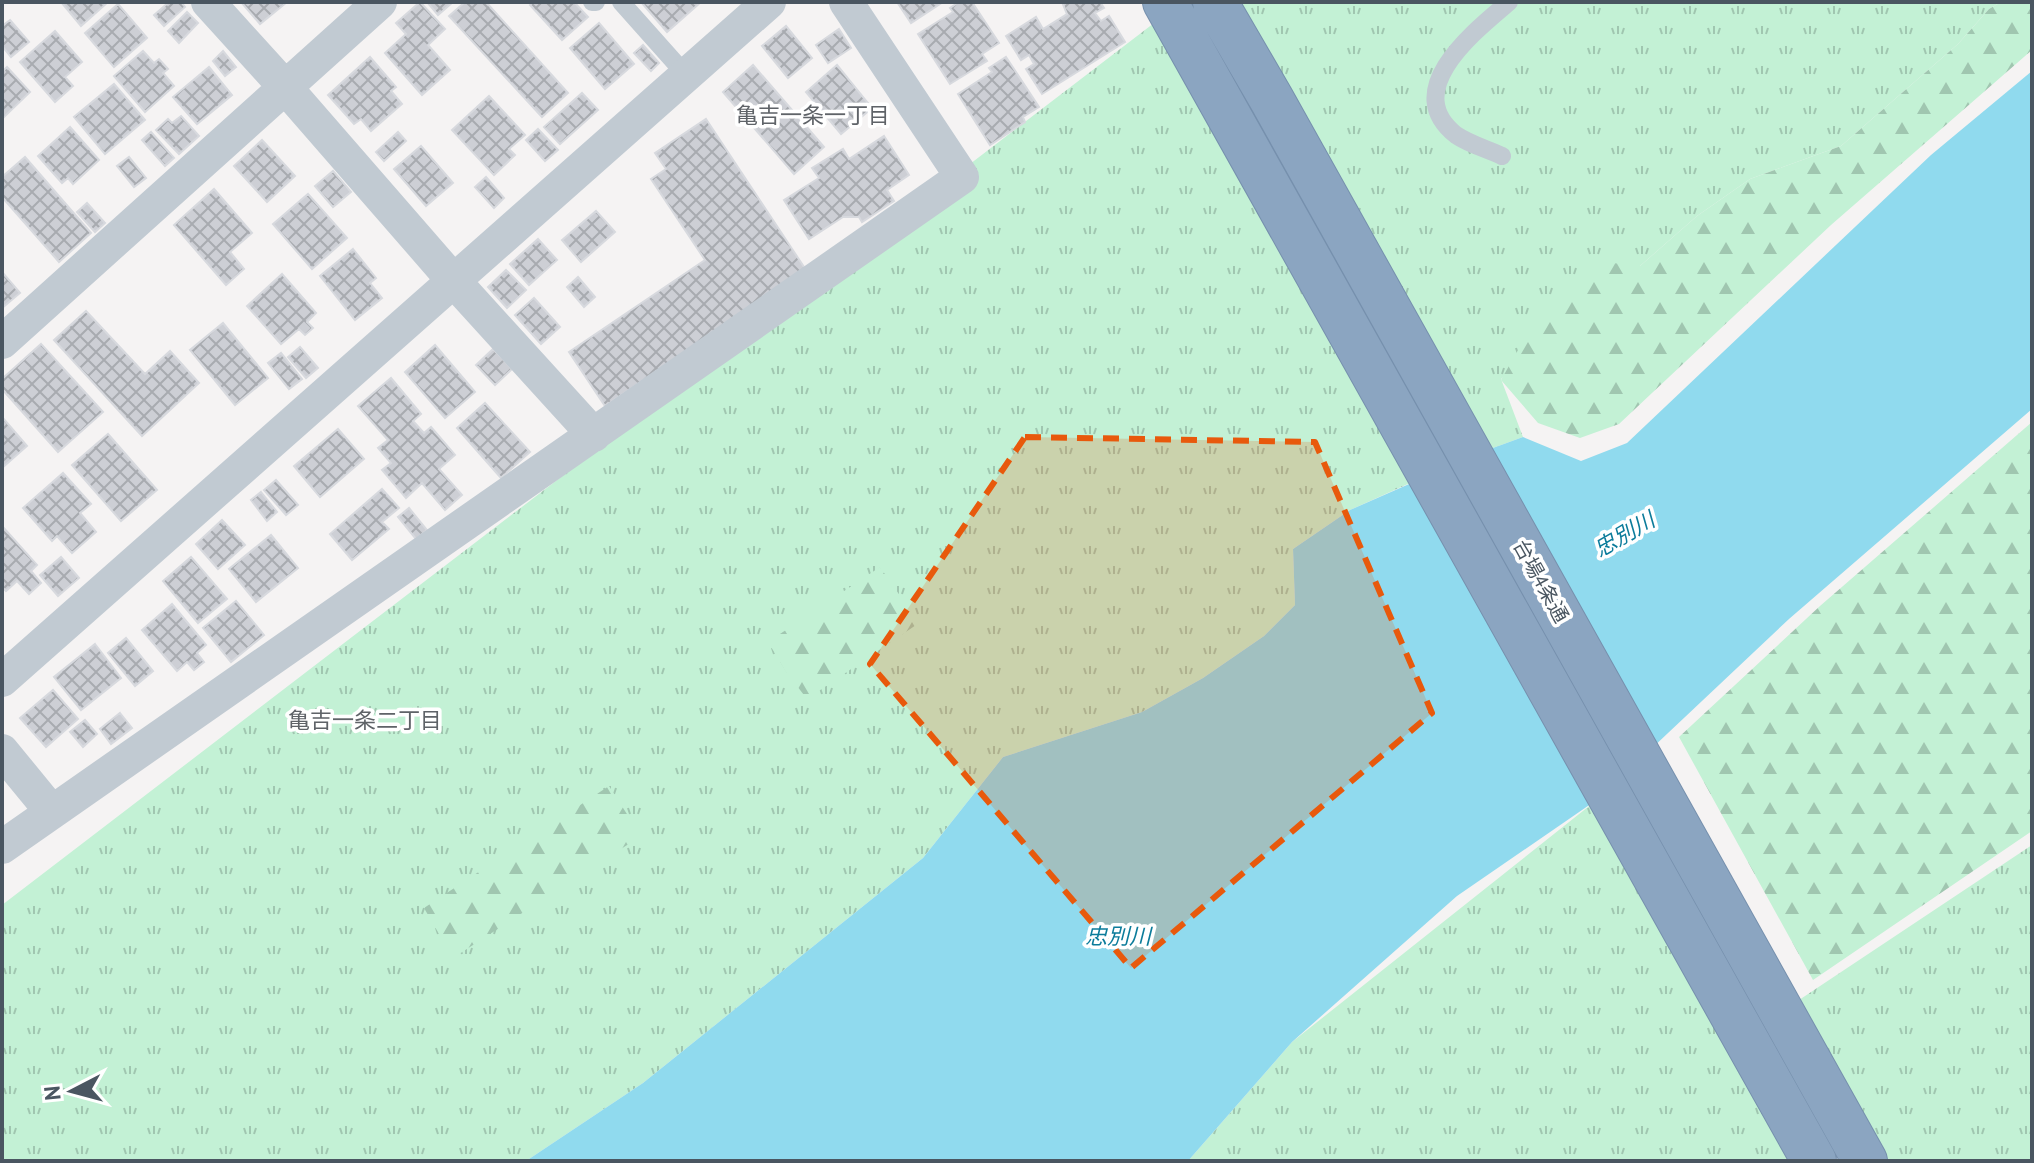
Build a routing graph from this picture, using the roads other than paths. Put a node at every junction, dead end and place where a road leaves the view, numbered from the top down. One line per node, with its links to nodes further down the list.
1 (208, 2): 10 (street)
2 (380, 2): 10 (street)
3 (621, 2): 9 (lane)
4 (769, 2): 9 (street)
5 (846, 2): 14 (street)
6 (1165, 2): 19 (highway)
7 (1215, 2): 20 (highway, 台場4条通)
8 (1509, 2): 11 (lane)
9 (686, 75): 12 (street)
10 (285, 87): 12 (street); 13 (street)
11 (1502, 156)
12 (453, 280): 14 (street); 15 (street)
13 (2, 342)
14 (594, 435): 17 (street)
15 (2, 680)
16 (2, 751): 17 (street)
17 (52, 812): 18 (street)
18 (2, 847)
19 (1814, 1161)
20 (1865, 1161)

